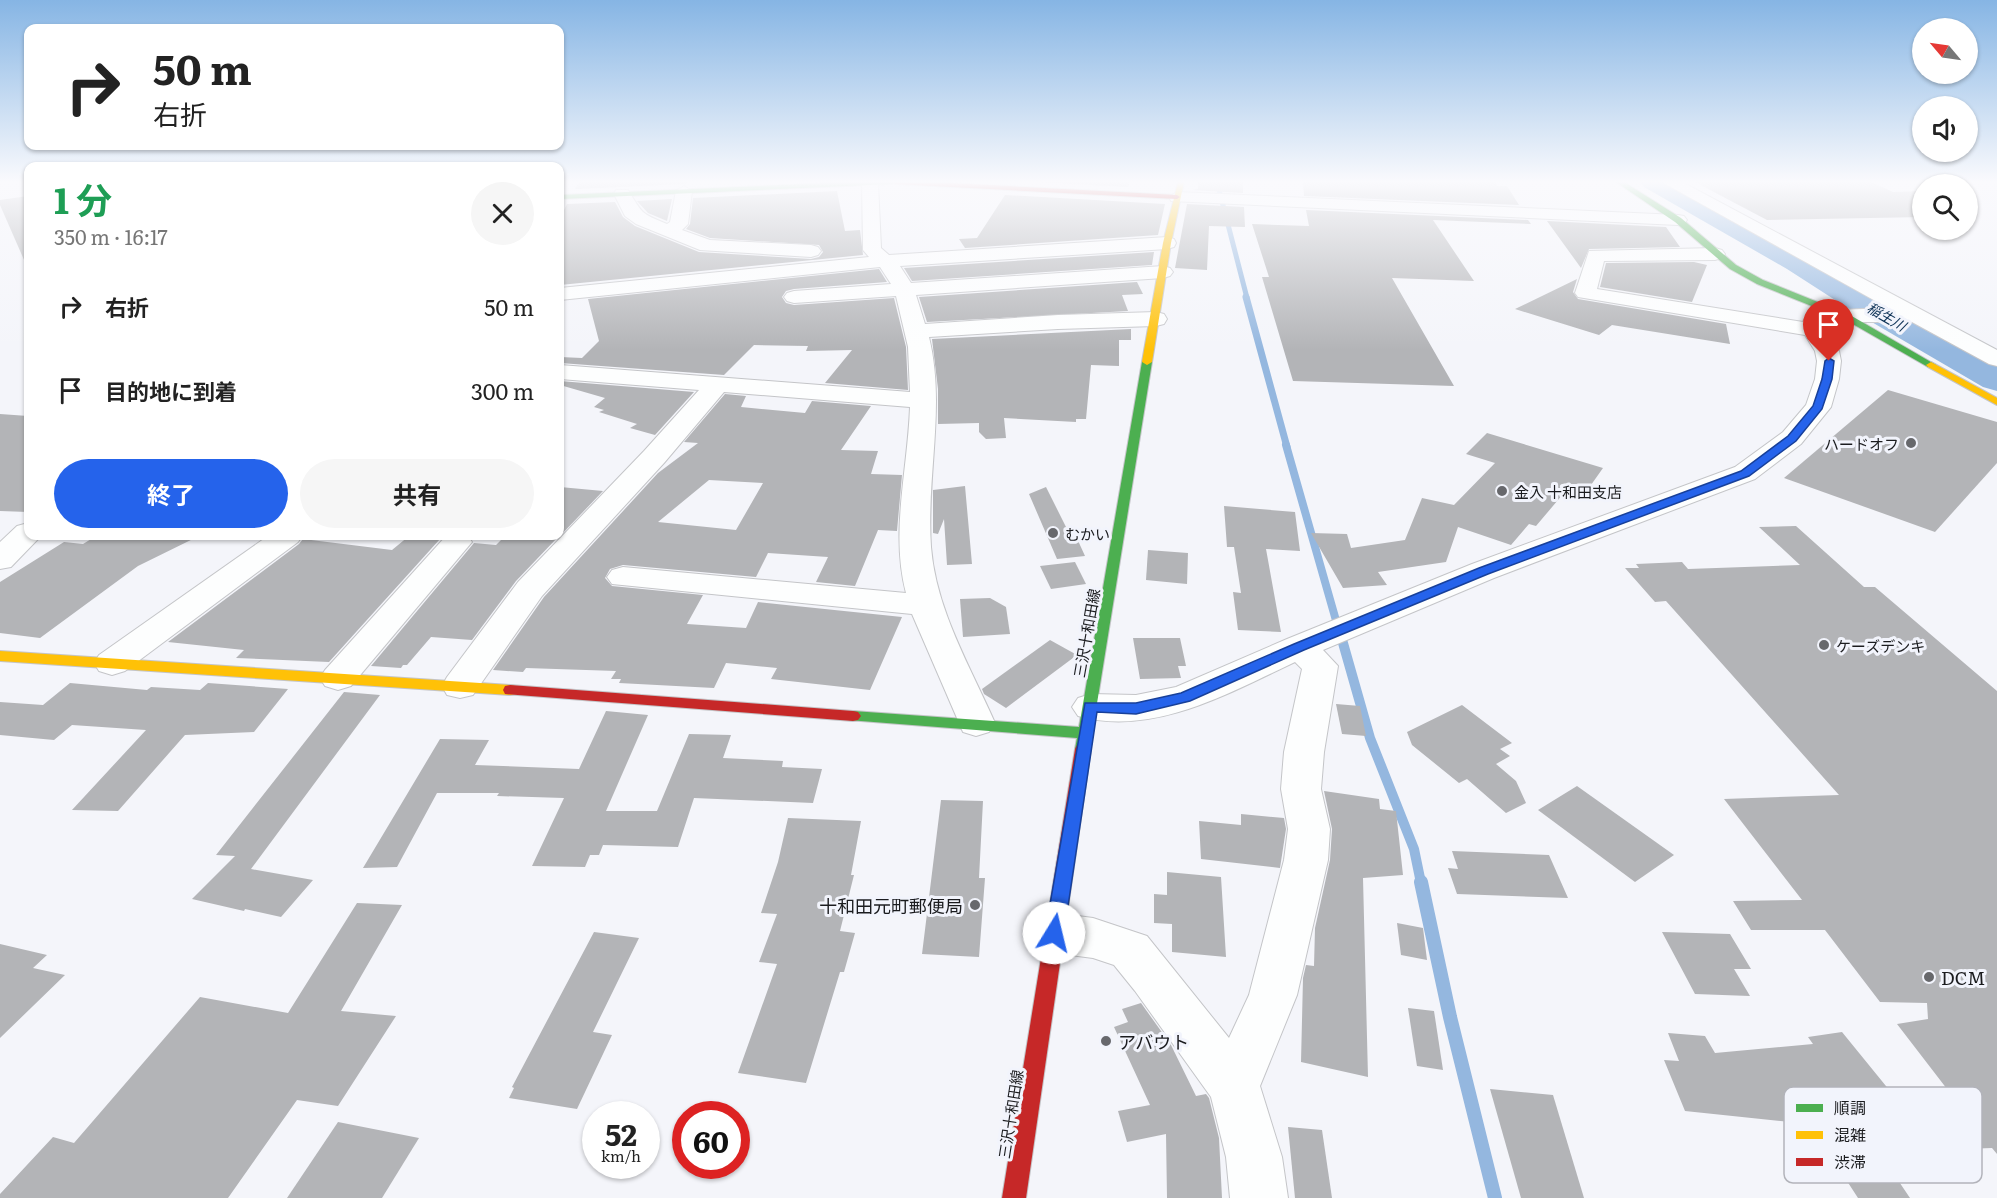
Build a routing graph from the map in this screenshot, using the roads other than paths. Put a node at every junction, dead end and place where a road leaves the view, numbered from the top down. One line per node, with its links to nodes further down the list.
1 (684, 238): 8 (street)
2 (877, 238): 8 (street)
3 (1168, 238): 6 (street, 三沢十和田線)
4 (1697, 238): 7 (street)
5 (1770, 238): 15 (street)
6 (1167, 243): 8 (street); 9 (street, 三沢十和田線)
7 (1715, 254): 11 (street); 16 (street)
8 (879, 256): 10 (street); 12 (street)
9 (1163, 272): 10 (street); 17 (street, 三沢十和田線)
10 (904, 288): 13 (street); 19 (street)
11 (1586, 293): 14 (street); 18 (street)
12 (564, 294)
13 (794, 297)
14 (1578, 313)
15 (1910, 316): 16 (street); 20 (street)
16 (1859, 317): 18 (street); 24 (street)
17 (1156, 319): 19 (street); 36 (street, 三沢十和田線)
18 (1813, 330): 31 (street)
19 (918, 331): 23 (street)
20 (1997, 359)
21 (564, 372): 22 (street)
22 (718, 384): 23 (street); 35 (street)
23 (924, 401): 30 (street)
24 (1997, 402)
25 (24, 536): 28 (street)
26 (281, 540): 33 (street)
27 (456, 542): 34 (street)
28 (0, 560)
29 (623, 577): 30 (street)
30 (926, 605): 37 (street)
31 (1299, 647): 36 (street); 39 (street)
32 (0, 656): 33 (street)
33 (112, 663): 34 (street)
34 (338, 678): 35 (street)
35 (460, 686): 37 (street)
36 (1088, 720): 37 (street); 38 (street, 三沢十和田線)
37 (976, 723)
38 (1054, 933): 39 (street); 40 (street, 三沢十和田線)
39 (1234, 1086): 41 (street)
40 (1014, 1198)
41 (1259, 1198)

